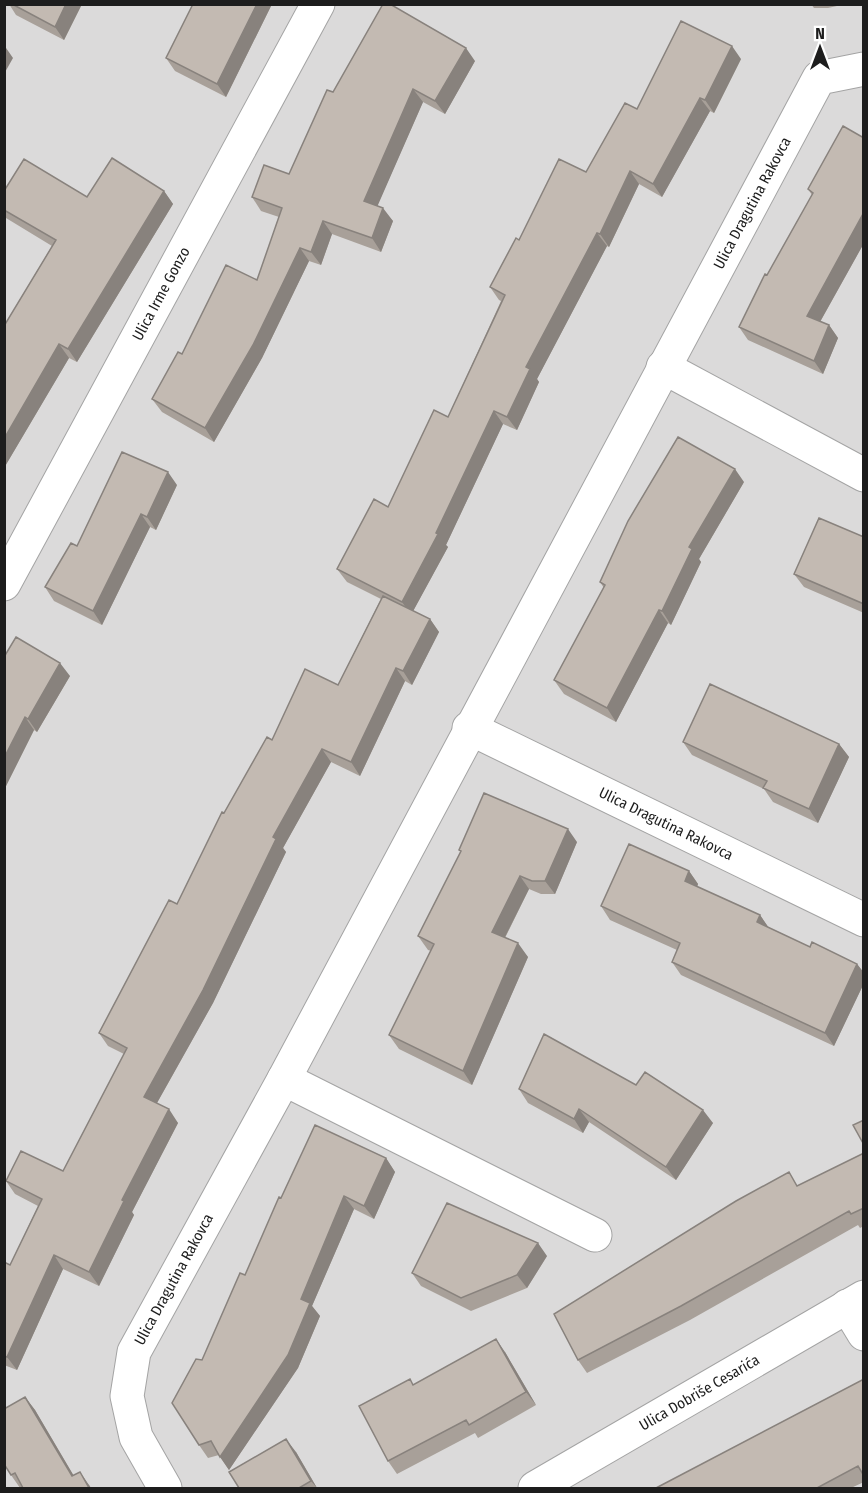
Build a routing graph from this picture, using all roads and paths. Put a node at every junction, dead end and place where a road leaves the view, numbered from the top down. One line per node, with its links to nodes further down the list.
1 (318, 4): 5 (street, Ulica Irme Gonzo)
2 (864, 69): 3 (street, Ulica Dragutina Rakovca)
3 (663, 367): 4 (street); 6 (street, Ulica Dragutina Rakovca)
4 (864, 475)
5 (4, 584)
6 (469, 728): 7 (street, Ulica Dragutina Rakovca); 8 (street, Ulica Dragutina Rakovca)
7 (864, 920)
8 (284, 1080): 9 (street); 12 (street, Ulica Dragutina Rakovca)
9 (595, 1235)
10 (855, 1302): 11 (street); 13 (street, Ulica Dobriše Cesarića)
11 (864, 1334)
12 (165, 1488)
13 (535, 1488)

